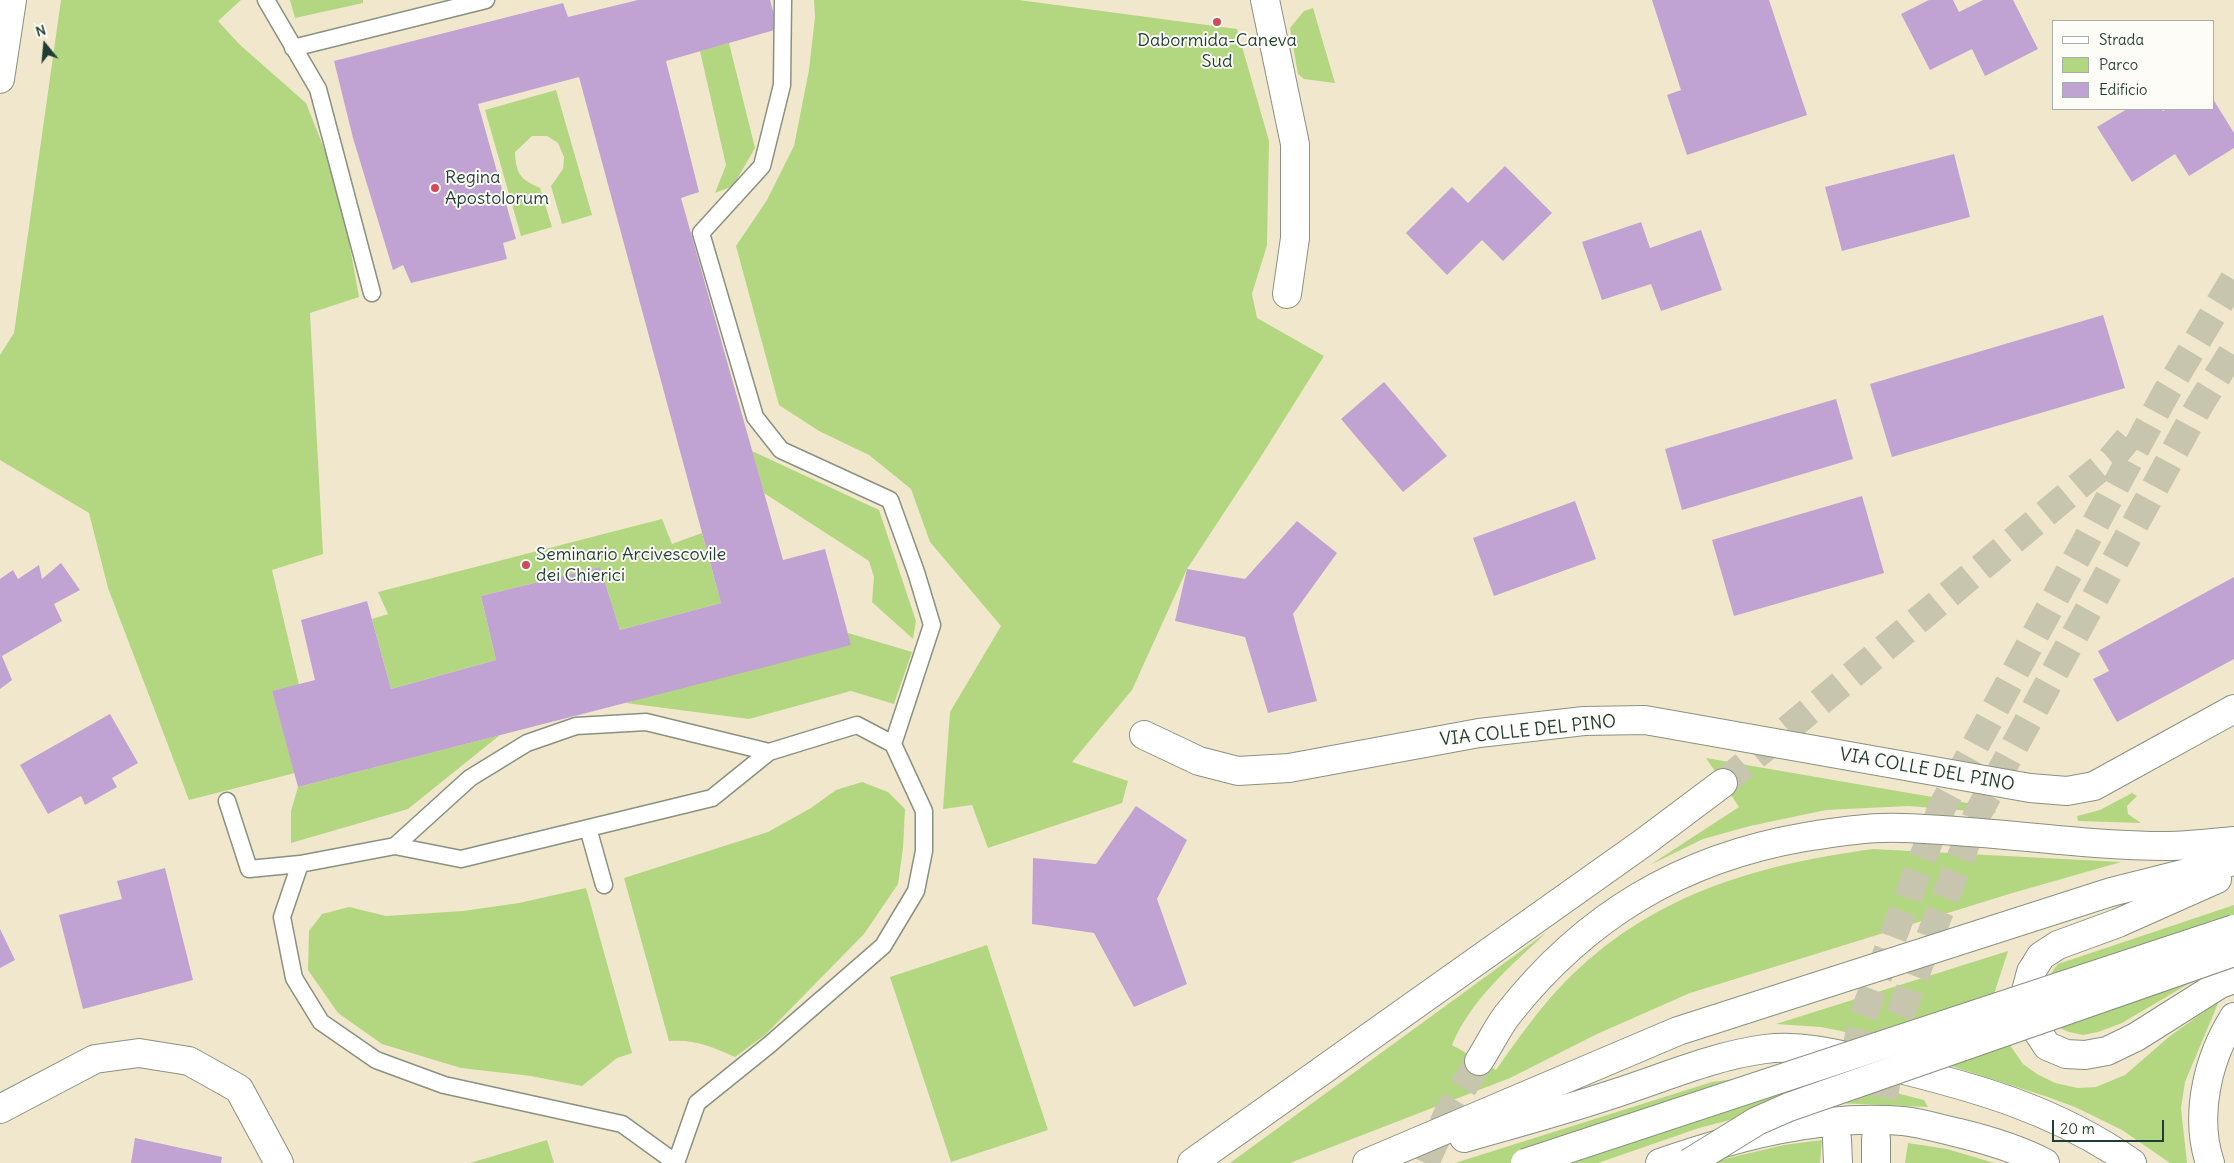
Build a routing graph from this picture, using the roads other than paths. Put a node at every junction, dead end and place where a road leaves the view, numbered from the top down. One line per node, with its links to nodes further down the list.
1 (12, 0): 7 (main road)
2 (266, 0): 6 (lane)
3 (486, 0): 6 (lane)
4 (784, 0): 12 (lane)
5 (1265, 0): 9 (main road)
6 (293, 48): 8 (lane)
7 (0, 79)
8 (372, 293)
9 (1287, 294)
10 (2234, 709): 11 (main road, VIA COLLE DEL PINO)
11 (1144, 735)
12 (893, 744): 13 (lane); 20 (lane)
13 (769, 752): 16 (lane); 18 (lane)
14 (1723, 783): 31 (main road)
15 (227, 801): 20 (lane)
16 (588, 828): 18 (lane); 22 (lane)
17 (2234, 841): 27 (main road)
18 (395, 846): 20 (lane)
19 (2234, 861): 32 (main road)
20 (300, 864)
21 (2234, 871): 25 (main road)
22 (604, 886)
23 (2234, 929): 34 (main road, bridge)
24 (2234, 952): 29 (main road, bridge)
25 (2234, 979)
26 (2234, 1017): 39 (main road)
27 (1479, 1061)
28 (0, 1108): 30 (main road)
29 (1719, 1143): 35 (main road); 36 (main road, bridge); 37 (main road)
30 (279, 1163)
31 (1192, 1163)
32 (1367, 1163)
33 (1378, 1163): 38 (main road)
34 (1525, 1163)
35 (1660, 1163)
36 (1689, 1163)
37 (2045, 1163)
38 (2132, 1163)
39 (2210, 1163)

